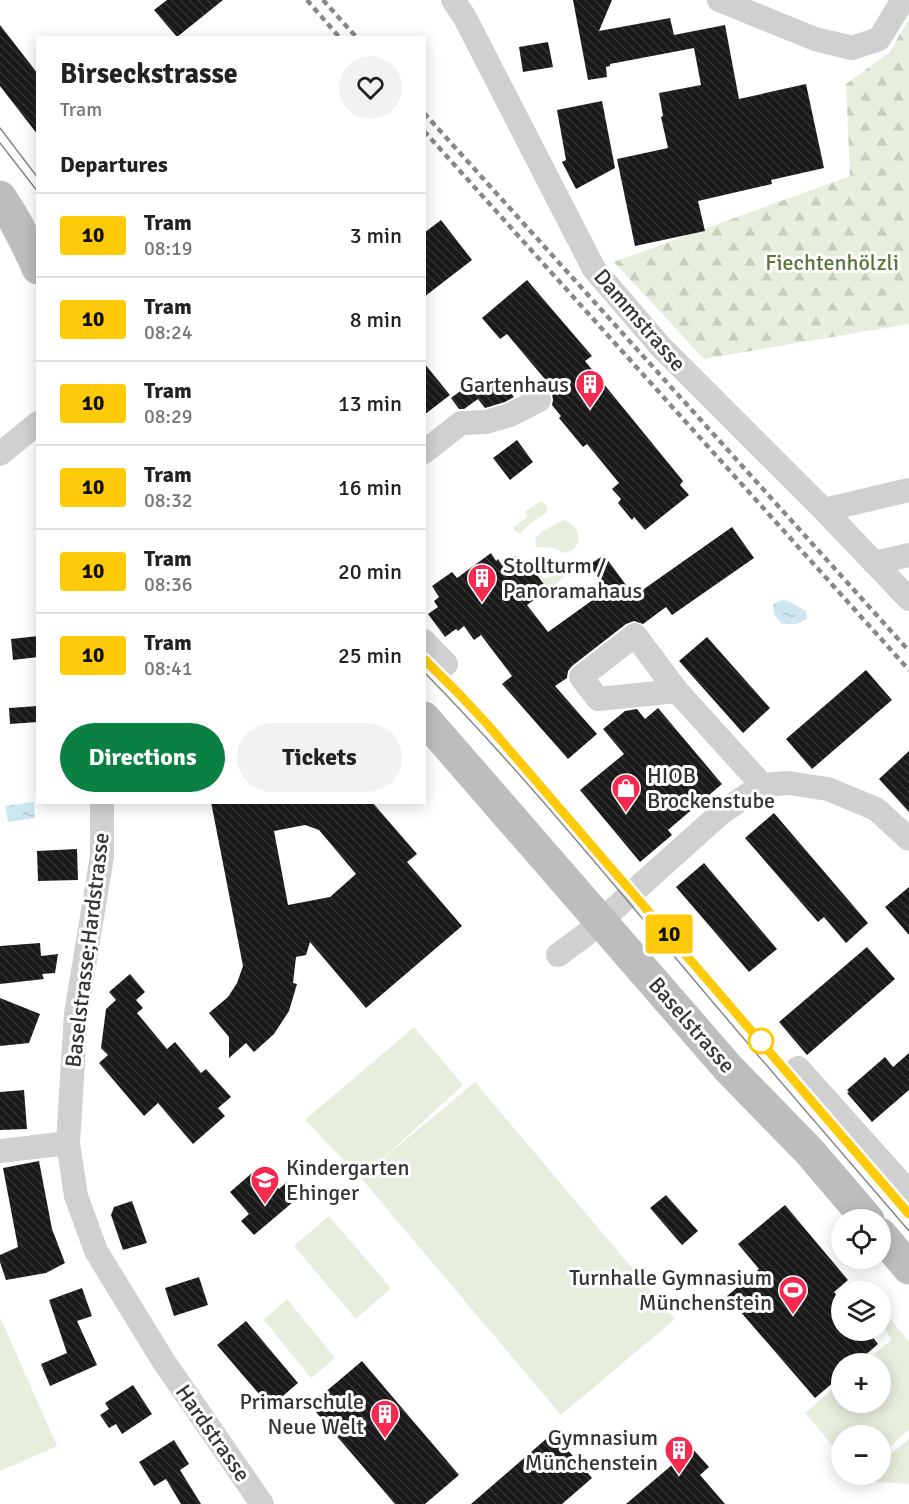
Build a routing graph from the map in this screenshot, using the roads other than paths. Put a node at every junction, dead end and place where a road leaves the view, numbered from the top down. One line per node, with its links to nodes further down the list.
1 (453, 0): 11 (street, Dammstrasse)
2 (719, 0): 3 (street)
3 (903, 0)
4 (0, 196): 5 (main road)
5 (36, 263)
6 (539, 400): 8 (street)
7 (36, 425): 9 (street)
8 (426, 450)
9 (0, 454)
10 (909, 490): 11 (street)
11 (824, 510): 13 (street, Dammstrasse)
12 (909, 555): 13 (street)
13 (874, 563): 14 (street, Dammstrasse)
14 (909, 599)
15 (426, 643): 16 (street)
16 (446, 664)
17 (677, 691): 19 (street)
18 (426, 720): 22 (main road, Baselstrasse)
19 (762, 785): 21 (street); 22 (street)
20 (102, 804): 25 (street, Baselstrasse;Hardstrasse)
21 (909, 839)
22 (600, 921): 23 (street); 28 (main road, Baselstrasse)
23 (558, 955)
24 (798, 1068): 27 (street)
25 (68, 1143): 26 (street); 31 (street, Baselstrasse;Hardstrasse)
26 (0, 1150)
27 (909, 1192)
28 (859, 1209)
29 (891, 1247): 30 (main road)
30 (909, 1268)
31 (164, 1362): 32 (street, Hardstrasse)
32 (262, 1504)

